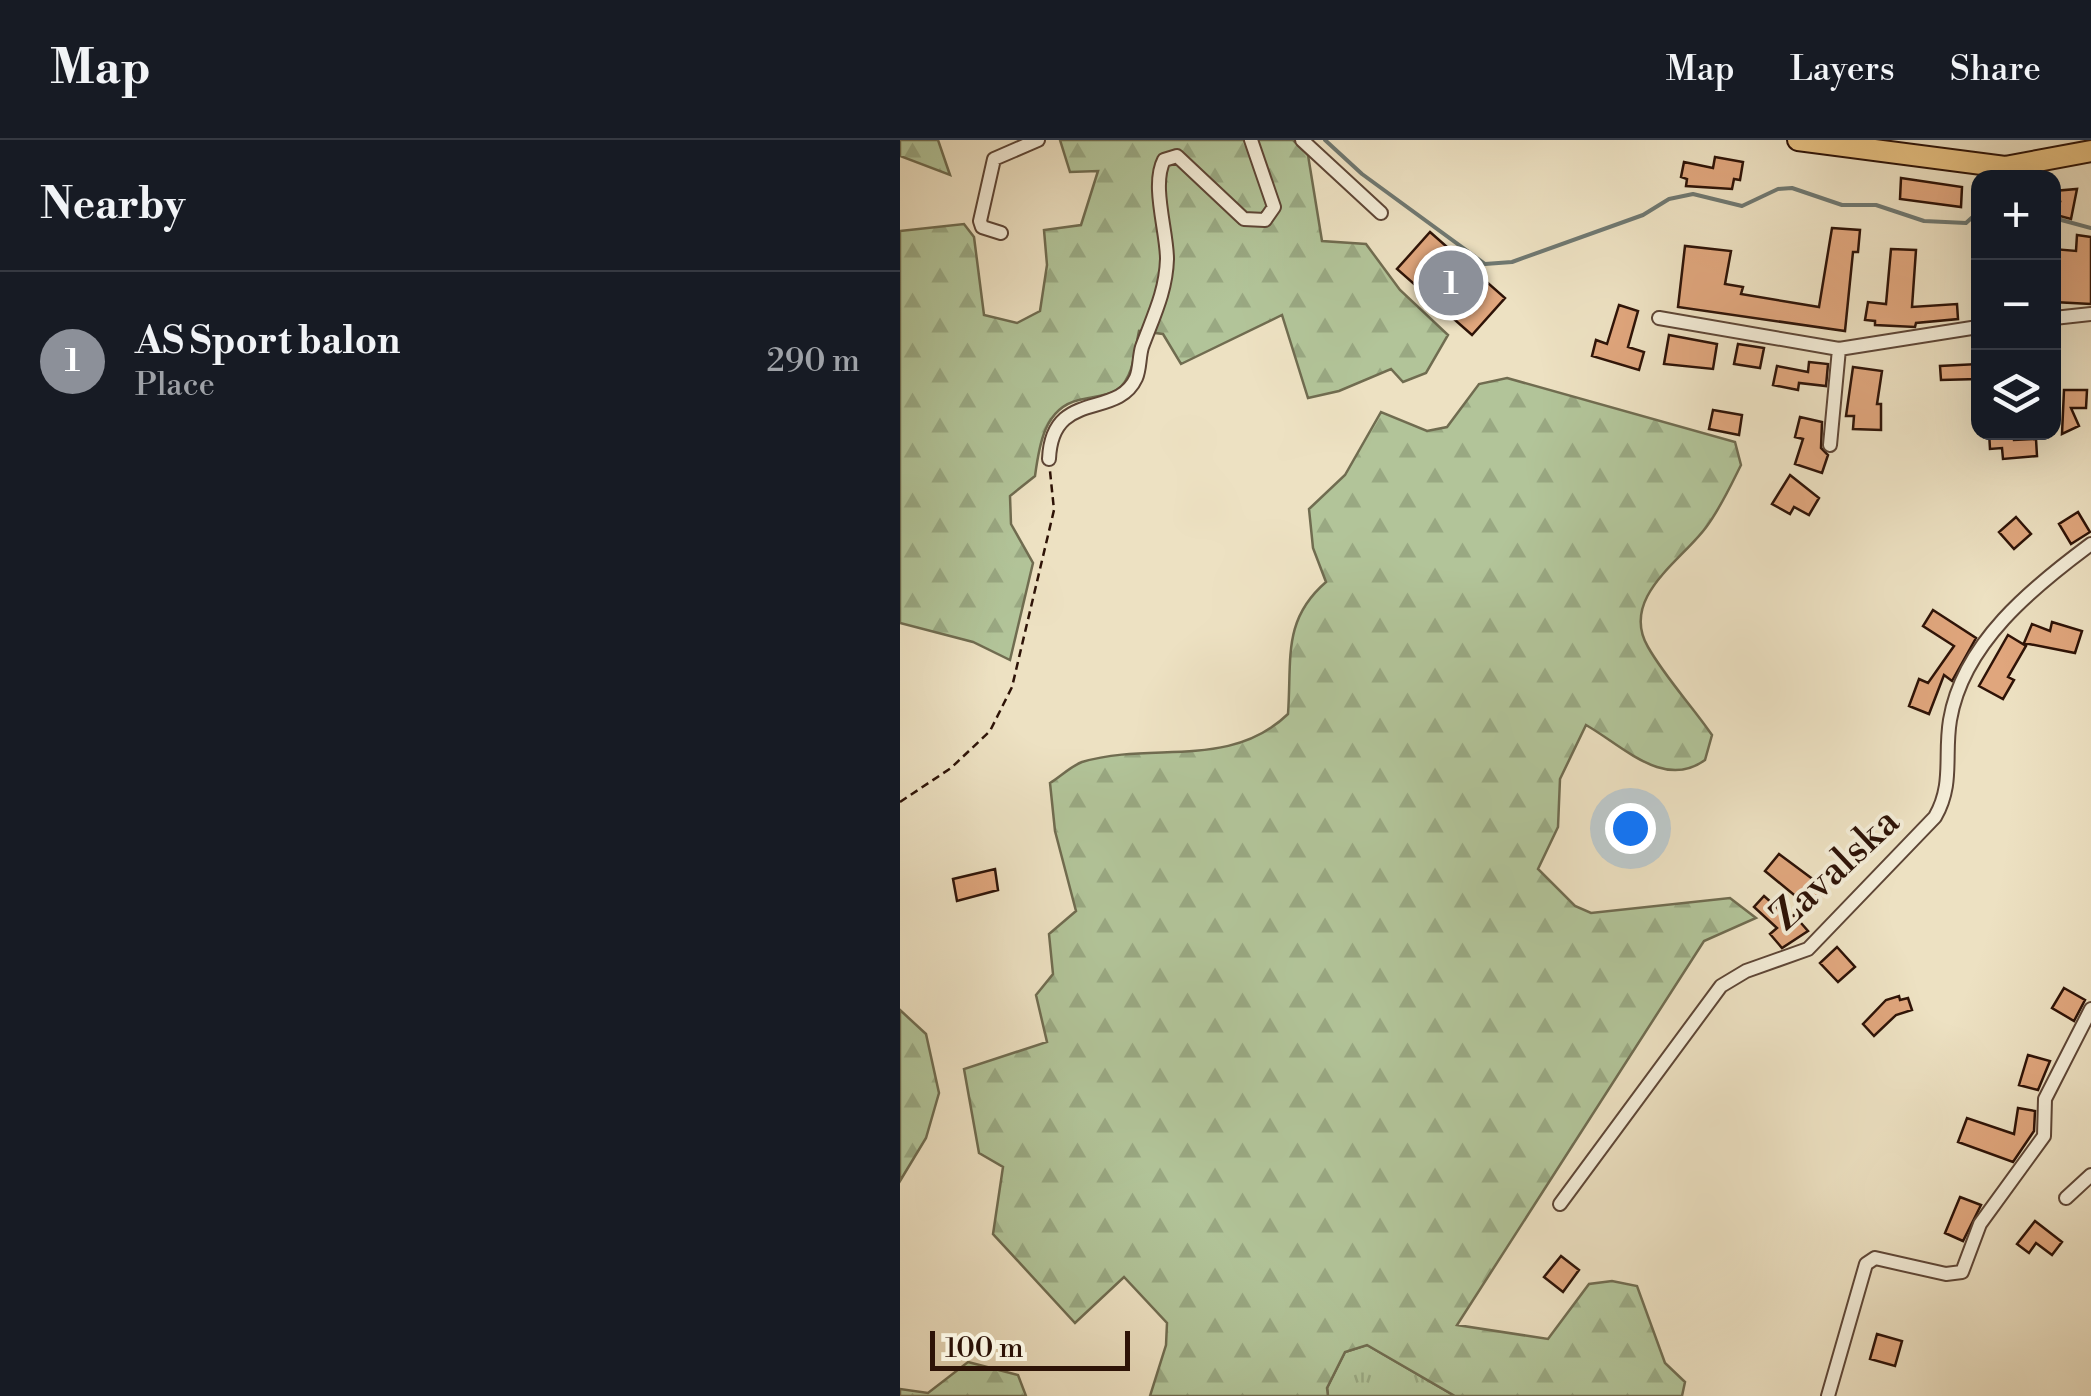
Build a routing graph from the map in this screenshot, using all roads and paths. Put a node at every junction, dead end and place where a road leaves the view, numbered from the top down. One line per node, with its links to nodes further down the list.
1 (1038, 140): 7 (street)
2 (1252, 140): 14 (street)
3 (1302, 140): 6 (street)
4 (1798, 140): 5 (main road)
5 (2091, 151)
6 (1381, 214)
7 (1001, 233)
8 (2091, 314): 9 (street)
9 (2061, 317)
10 (1659, 318): 12 (street)
11 (1971, 328): 12 (street)
12 (1839, 350): 13 (street)
13 (1830, 444)
14 (1049, 459): 16 (path)
15 (2091, 544): 20 (street, Zavalska)
16 (900, 802)
17 (2091, 1009): 21 (street)
18 (2091, 1175): 19 (street)
19 (2066, 1198)
20 (1560, 1204)
21 (1828, 1396)

